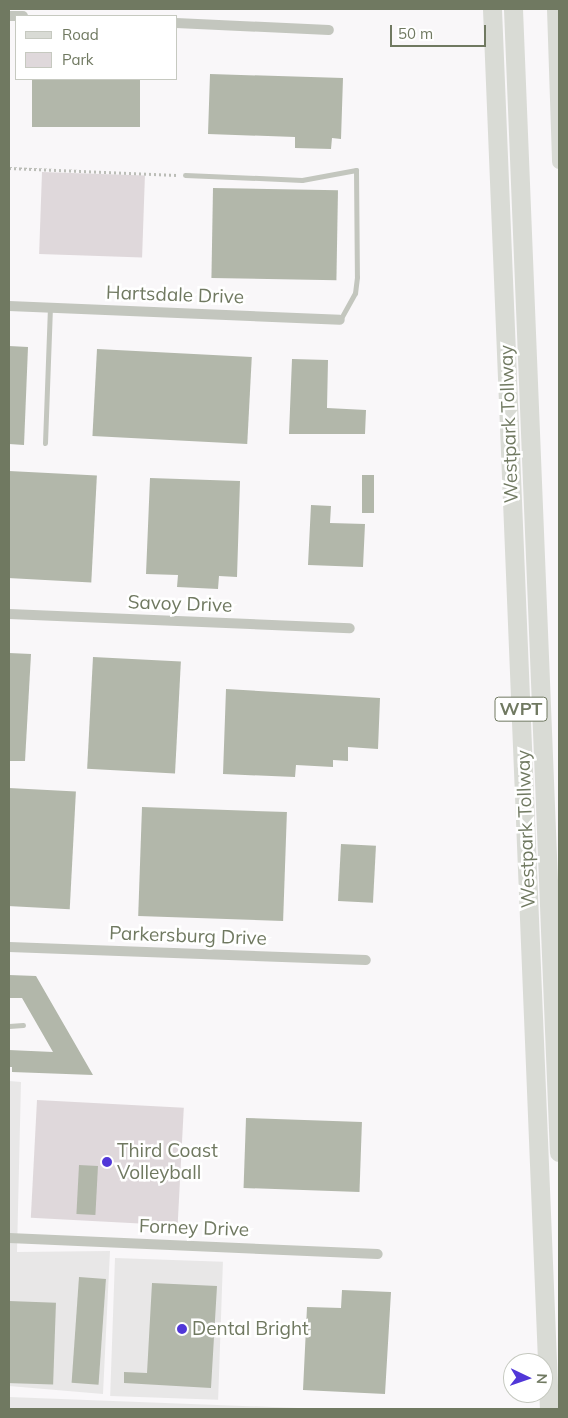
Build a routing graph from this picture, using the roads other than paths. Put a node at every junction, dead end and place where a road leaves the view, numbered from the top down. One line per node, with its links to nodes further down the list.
1 (492, 9): 22 (highway, Westpark Tollway / WPT)
2 (514, 9): 19 (highway, Westpark Tollway / WPT)
3 (554, 9): 6 (main road)
4 (178, 23): 5 (street)
5 (329, 30)
6 (557, 49): 7 (main road)
7 (559, 162)
8 (185, 175): 11 (lane)
9 (9, 306): 10 (street, Hartsdale Drive)
10 (50, 308): 11 (street, Hartsdale Drive); 12 (lane)
11 (340, 320)
12 (45, 443)
13 (9, 614): 14 (street, Savoy Drive)
14 (350, 628)
15 (9, 947): 16 (street, Parkersburg Drive)
16 (366, 960)
17 (23, 1025): 18 (lane)
18 (9, 1026)
19 (559, 1152)
20 (9, 1238): 21 (street, Forney Drive)
21 (378, 1254)
22 (549, 1409)

